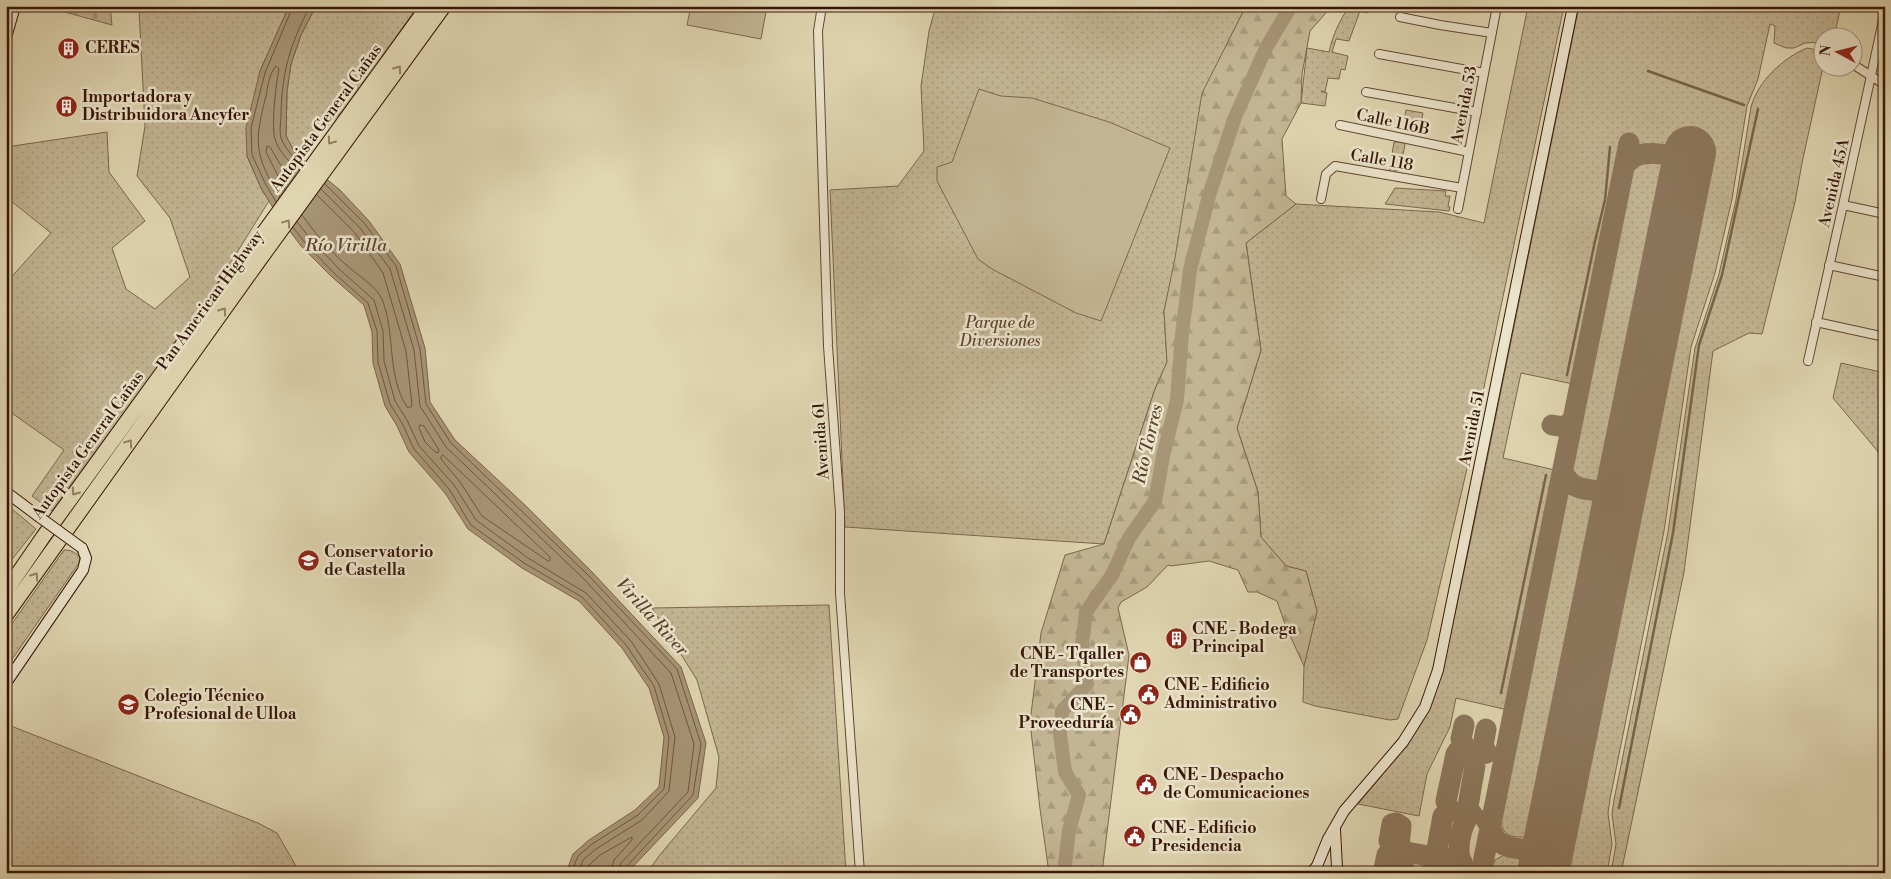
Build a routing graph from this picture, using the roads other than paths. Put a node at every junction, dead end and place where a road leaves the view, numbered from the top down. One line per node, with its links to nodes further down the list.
1 (15, 6): 10 (main road)
2 (428, 6): 17 (highway, Autopista General Cañas)
3 (444, 6): 17 (highway, one-way to 3)
4 (822, 6): 41 (street, Avenida 61)
5 (1497, 6): 9 (street, Avenida 53)
6 (1573, 6): 38 (main road, Avenida 51)
7 (1885, 11): 14 (street, Avenida 45A)
8 (1400, 17): 9 (street)
9 (1492, 34): 13 (street, Avenida 53)
10 (6, 38)
11 (1379, 54): 13 (street)
12 (1864, 71): 14 (street)
13 (1484, 73): 18 (street, Avenida 53)
14 (1872, 76): 15 (street); 23 (street, Avenida 45A)
15 (1885, 85)
16 (1366, 92): 18 (street)
17 (364, 105): 26 (highway, Autopista General Cañas)
18 (1477, 112): 20 (street, Avenida 53)
19 (1340, 125): 20 (street, Calle 116B)
20 (1469, 152): 21 (street, Avenida 53)
21 (1462, 188): 22 (street, Calle 118); 24 (street, Avenida 53)
22 (1321, 199)
23 (1844, 205): 25 (street); 27 (street, Avenida 45A)
24 (1458, 209)
25 (1885, 214)
26 (253, 259): 33 (highway, Autopista General Cañas, one-way to 33); 36 (highway, Pan American Highway, one-way to 26)
27 (1829, 265): 28 (street); 29 (street, Avenida 45A)
28 (1885, 277)
29 (1816, 322): 30 (street); 31 (street, Avenida 45A)
30 (1885, 337)
31 (1808, 361)
32 (6, 492): 37 (main road, bridge)
33 (43, 537): 34 (highway); 35 (highway, Autopista General Cañas)
34 (6, 583)
35 (6, 591)
36 (6, 615)
37 (6, 683)
38 (1335, 827): 39 (main road, Avenida 51); 40 (main road, Avenida 51)
39 (1314, 869): 40 (main road, Avenida 51)
40 (1339, 870)
41 (860, 873)

